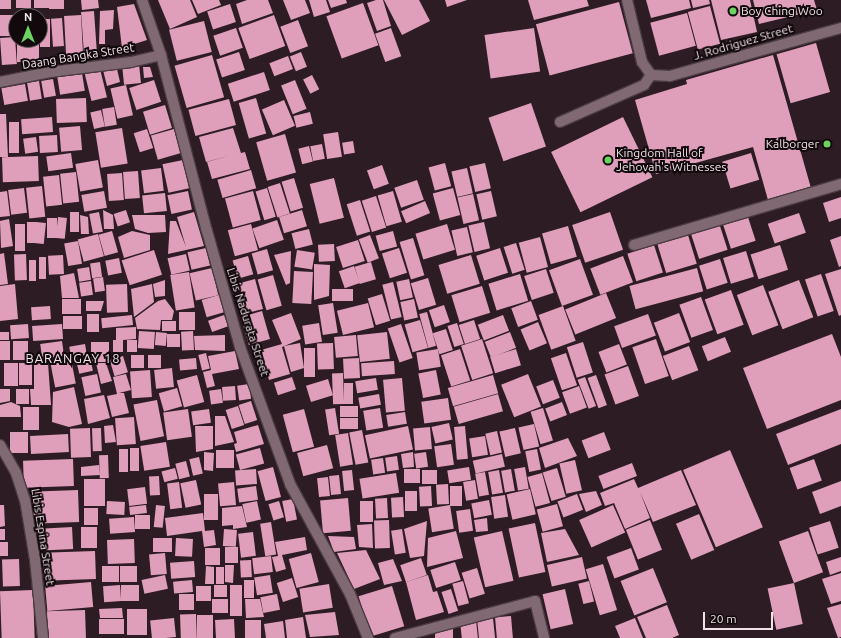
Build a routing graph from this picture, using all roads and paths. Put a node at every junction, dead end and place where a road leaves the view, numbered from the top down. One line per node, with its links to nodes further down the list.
1 (142, 0): 4 (street, Libis Nadurata Street)
2 (627, 0): 5 (street)
3 (841, 28): 5 (street, J. Rodriguez Street)
4 (160, 55): 6 (street, Daang Bangka Street); 12 (street, Libis Nadurata Street)
5 (651, 76): 7 (street)
6 (0, 82)
7 (560, 122)
8 (841, 184): 9 (street)
9 (634, 245)
10 (0, 445): 11 (street, Libis Espina Street)
11 (43, 638)
12 (368, 638)
13 (395, 638): 14 (street)
14 (544, 638)

